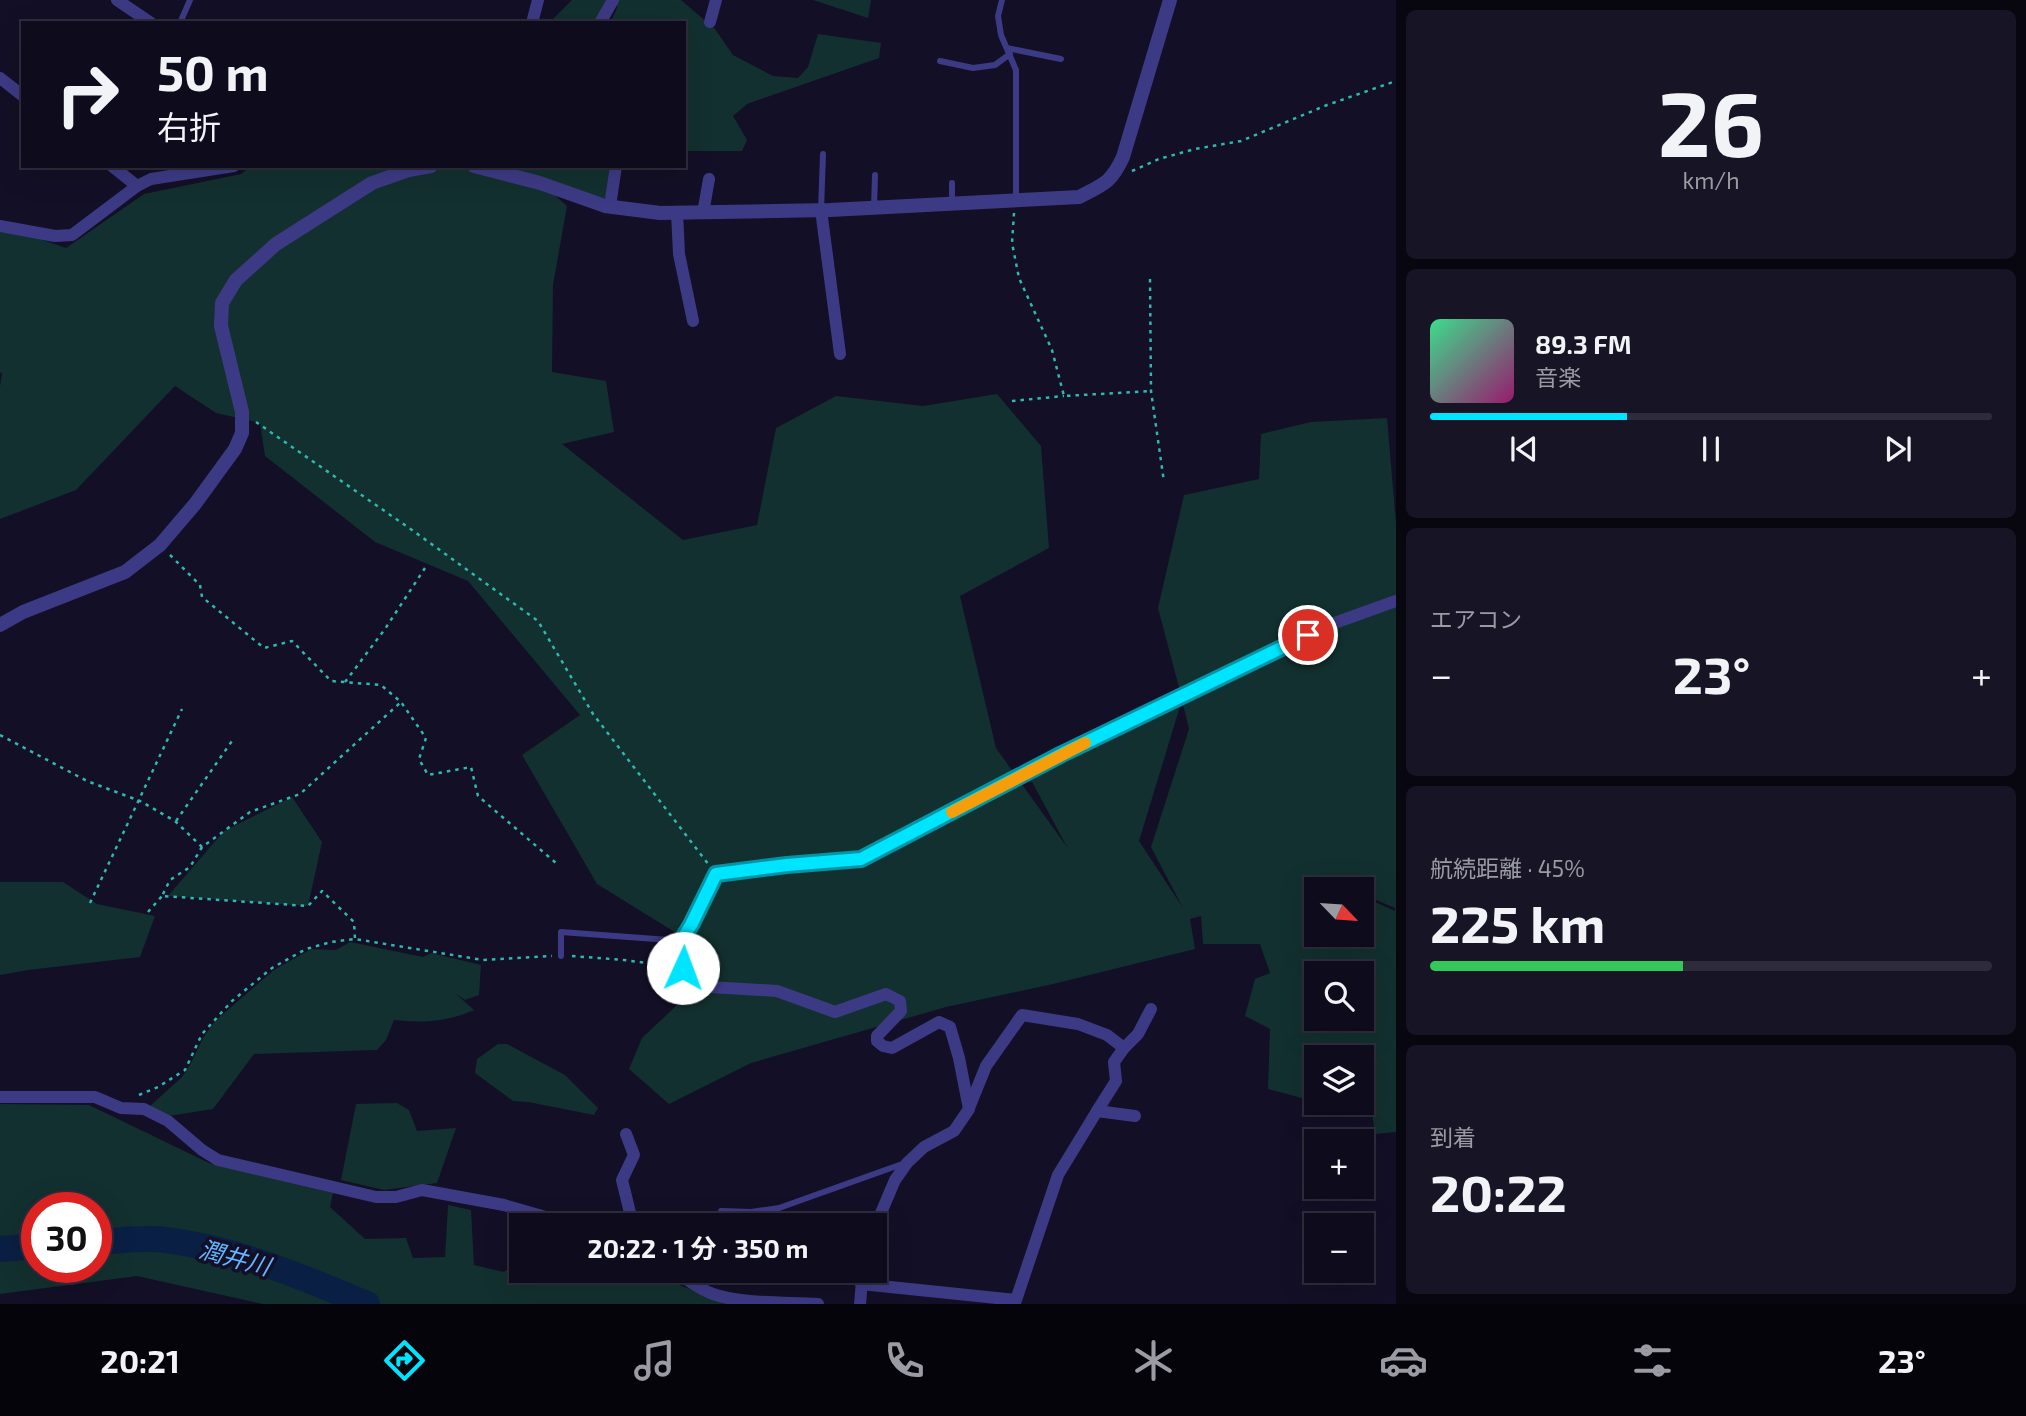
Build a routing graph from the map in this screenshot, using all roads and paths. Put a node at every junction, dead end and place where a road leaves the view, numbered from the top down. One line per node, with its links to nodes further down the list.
1 (117, 0): 8 (street)
2 (190, 0): 9 (lane)
3 (538, 0): 10 (street)
4 (613, 0): 11 (street)
5 (716, 0): 12 (street)
6 (1002, 0): 13 (lane)
7 (1170, 0): 26 (street)
8 (148, 21)
9 (181, 21)
10 (533, 21)
11 (601, 21)
12 (710, 22)
13 (1008, 51): 14 (lane); 15 (lane); 30 (lane)
14 (1061, 59)
15 (940, 61)
16 (0, 78): 18 (street)
17 (1396, 81): 26 (path)
18 (21, 94)
19 (823, 154): 34 (lane)
20 (114, 168): 29 (street)
21 (221, 168): 29 (street)
22 (420, 168): 44 (street)
23 (616, 168): 32 (street)
24 (496, 169): 32 (street)
25 (875, 175): 33 (lane)
26 (1115, 175): 30 (street)
27 (709, 179): 36 (street)
28 (952, 183): 31 (lane)
29 (137, 186): 37 (street)
30 (1016, 199): 31 (street); 42 (path)
31 (952, 203): 33 (street)
32 (610, 206): 35 (street)
33 (874, 208): 34 (street)
34 (821, 210): 36 (street); 40 (street)
35 (677, 213): 36 (street); 39 (street)
36 (703, 213)
37 (0, 226)
38 (1150, 279): 41 (path)
39 (693, 321)
40 (841, 354)
41 (1151, 391): 42 (path); 45 (path)
42 (1064, 396): 43 (path)
43 (1012, 401)
44 (242, 412): 46 (street); 59 (path)
45 (1164, 482)
46 (160, 545): 49 (street); 50 (path)
47 (425, 568): 50 (path)
48 (1396, 601): 59 (street)
49 (0, 625)
50 (345, 682): 51 (path)
51 (401, 702): 57 (path); 58 (path)
52 (183, 709): 55 (path)
53 (0, 735): 55 (path)
54 (232, 741): 56 (path)
55 (140, 801): 56 (path); 61 (path)
56 (175, 821): 57 (path)
57 (202, 847): 60 (path)
58 (556, 863)
59 (716, 874): 64 (street)
60 (162, 896): 62 (path); 63 (path)
61 (89, 903)
62 (148, 912)
63 (355, 939): 65 (path); 69 (path)
64 (677, 948): 65 (path); 65 (lane); 70 (street)
65 (561, 956)
66 (1151, 1009): 67 (street)
67 (1124, 1048): 70 (street); 71 (street)
68 (0, 1097): 77 (street)
69 (131, 1099)
70 (969, 1109): 74 (street)
71 (1097, 1111): 72 (street); 83 (street)
72 (1135, 1116)
73 (626, 1134): 78 (street)
74 (907, 1163): 76 (lane); 79 (street)
75 (720, 1211): 76 (lane)
76 (759, 1211)
77 (531, 1213)
78 (631, 1213)
79 (881, 1213)
80 (887, 1281): 83 (street)
81 (692, 1283): 84 (street)
82 (862, 1283): 85 (street)
83 (1017, 1302)
84 (818, 1304)
85 (860, 1304)

